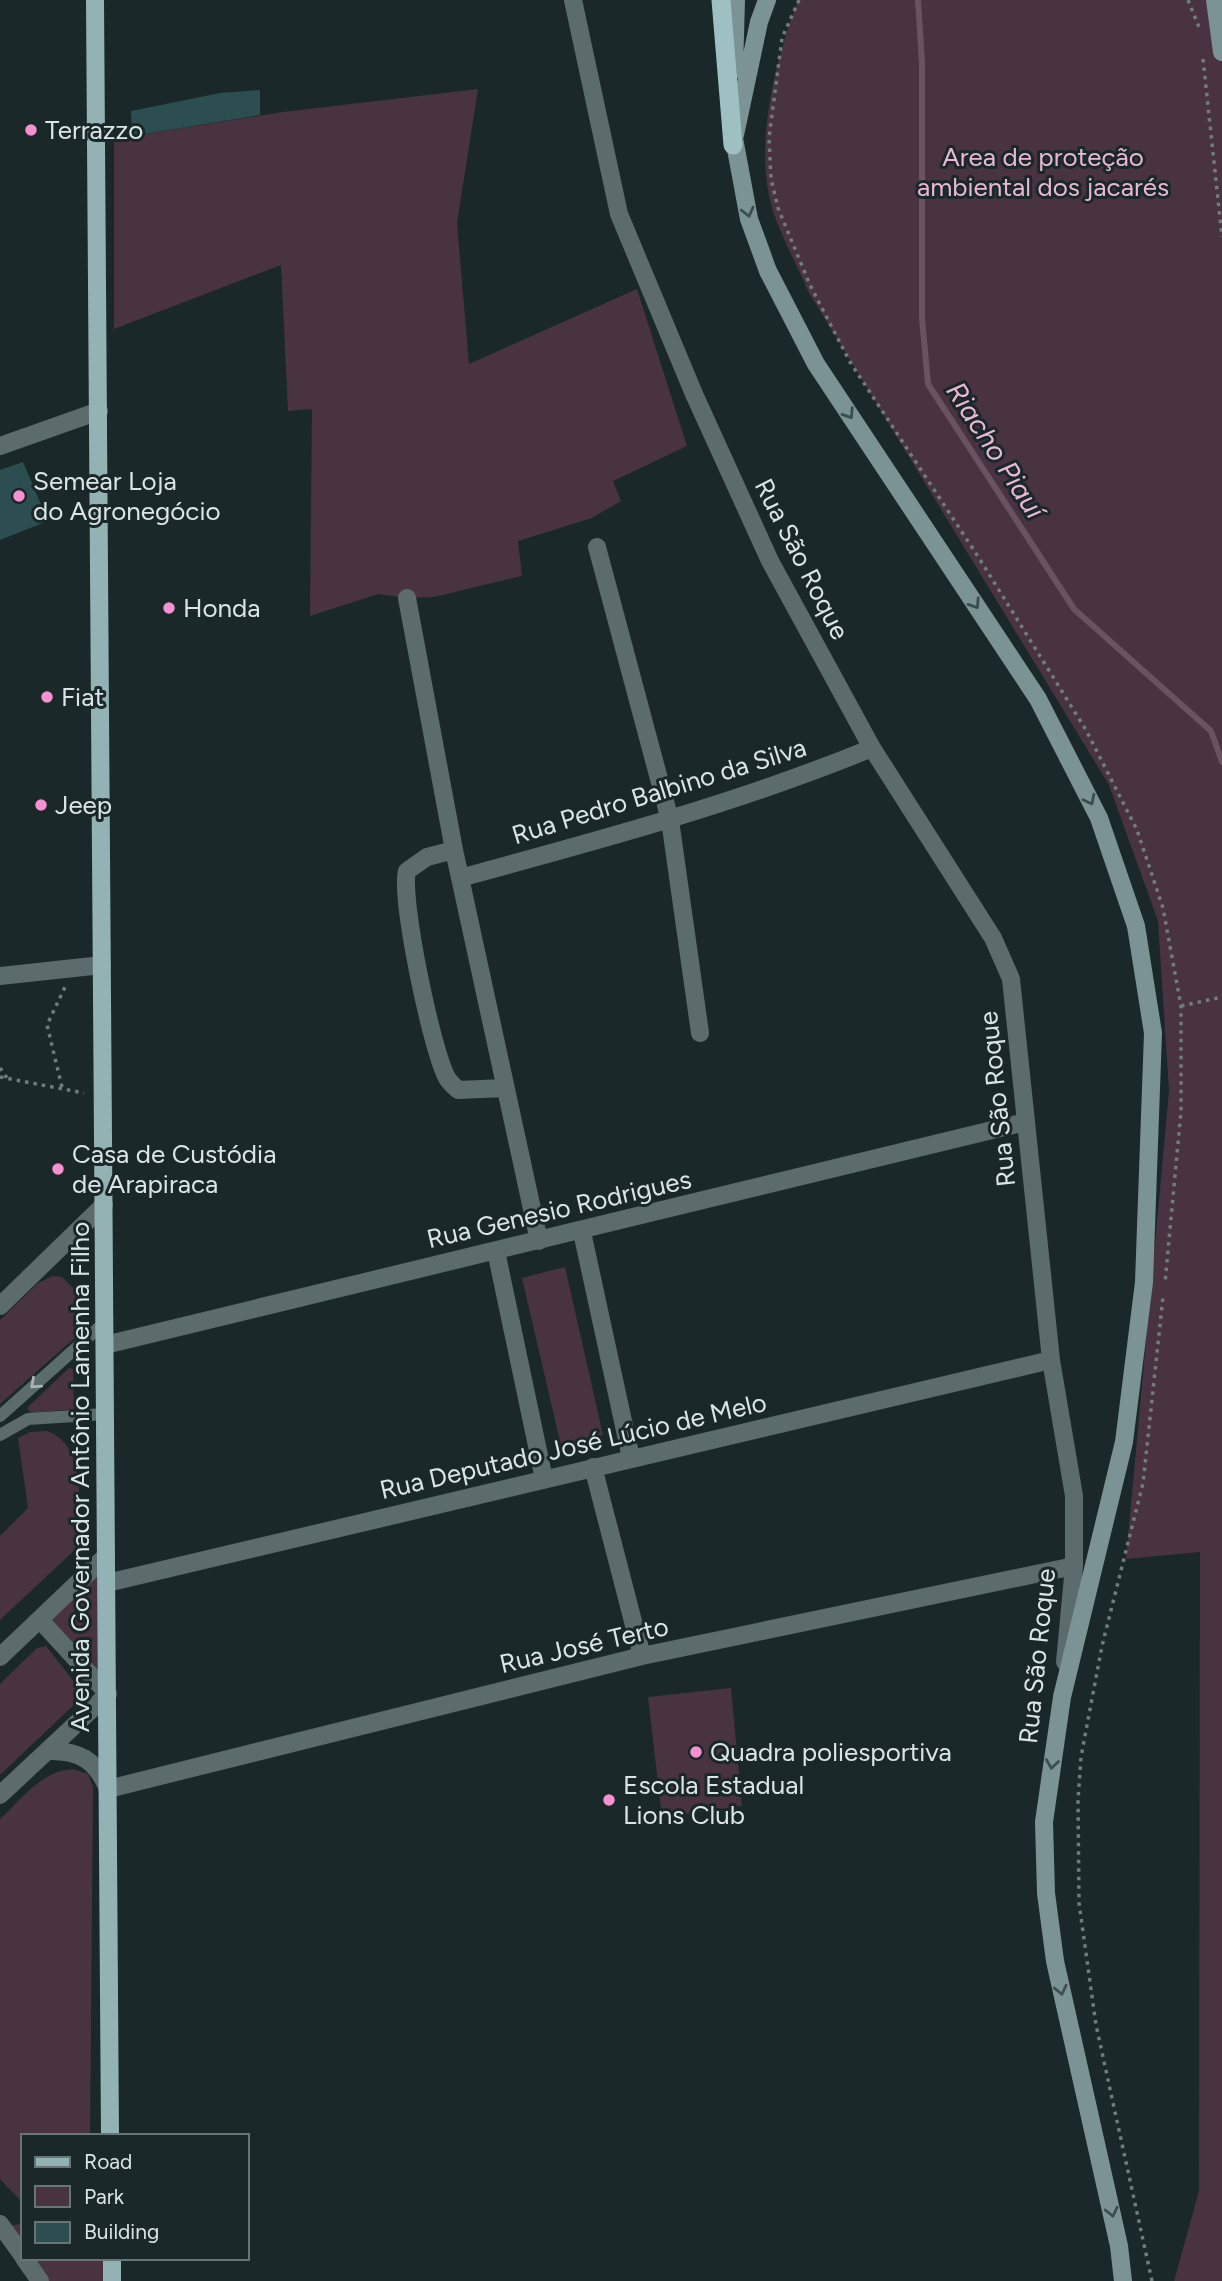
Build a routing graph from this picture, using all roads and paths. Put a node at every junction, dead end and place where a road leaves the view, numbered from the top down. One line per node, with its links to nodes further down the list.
1 (97, 0): 14 (main road, Avenida Governador Antônio Lamenha Filho)
2 (573, 0): 18 (street, Rua São Roque)
3 (720, 0): 12 (highway)
4 (736, 0): 12 (main road)
5 (767, 0): 12 (main road)
6 (799, 0): 26 (path)
7 (1188, 0): 9 (path)
8 (1215, 0): 10 (main road)
9 (1200, 31)
10 (1222, 52)
11 (1203, 59): 13 (path)
12 (733, 145): 56 (main road, one-way to 56)
13 (1222, 237)
14 (99, 411): 15 (street); 22 (main road, Avenida Governador Antônio Lamenha Filho)
15 (0, 446)
16 (597, 547): 19 (street)
17 (407, 598): 20 (street)
18 (872, 748): 19 (street, Rua Pedro Balbino da Silva); 34 (street, Rua São Roque)
19 (670, 820): 21 (street, Rua Pedro Balbino da Silva); 27 (street)
20 (454, 850): 21 (street); 32 (street)
21 (460, 878): 32 (street)
22 (103, 965): 23 (street); 33 (main road, Avenida Governador Antônio Lamenha Filho)
23 (75, 967): 24 (street); 31 (path)
24 (0, 976)
25 (1222, 998): 26 (path)
26 (1181, 1006): 69 (path)
27 (700, 1033)
28 (0, 1068): 30 (path)
29 (0, 1077): 30 (path)
30 (6, 1078): 31 (path)
31 (62, 1087): 33 (path)
32 (504, 1088): 37 (street)
33 (103, 1098): 35 (main road, Avenida Governador Antônio Lamenha Filho)
34 (1025, 1122): 36 (street, Rua Genesio Rodrigues); 42 (street, Rua São Roque)
35 (104, 1205): 39 (street); 40 (main road, Avenida Governador Antônio Lamenha Filho)
36 (582, 1231): 37 (street, Rua Genesio Rodrigues); 46 (street)
37 (539, 1241): 38 (street, Rua Genesio Rodrigues)
38 (496, 1251): 41 (street, Rua Genesio Rodrigues); 48 (street)
39 (0, 1307)
40 (104, 1323): 41 (main road, Avenida Governador Antônio Lamenha Filho); 44 (lane, one-way to 44)
41 (105, 1345): 43 (main road, Avenida Governador Antônio Lamenha Filho)
42 (1051, 1360): 46 (street, Rua Deputado José Lúcio de Melo); 50 (street, Rua São Roque)
43 (105, 1414): 45 (lane); 49 (main road, Avenida Governador Antônio Lamenha Filho)
44 (0, 1416)
45 (0, 1435)
46 (631, 1458): 47 (street, Rua Deputado José Lúcio de Melo)
47 (593, 1467): 48 (street, Rua Deputado José Lúcio de Melo); 53 (street)
48 (544, 1479): 51 (street, Rua Deputado José Lúcio de Melo)
49 (106, 1556): 51 (main road, Avenida Governador Antônio Lamenha Filho); 52 (street)
50 (1074, 1566): 53 (street, Rua José Terto); 56 (street, Rua São Roque)
51 (107, 1583): 55 (main road, Avenida Governador Antônio Lamenha Filho)
52 (40, 1619): 54 (street); 55 (street)
53 (642, 1656): 58 (street, Rua José Terto)
54 (0, 1657)
55 (108, 1694): 57 (street); 58 (main road, Avenida Governador Antônio Lamenha Filho)
56 (1062, 1697): 68 (main road, Rua São Roque, one-way to 68)
57 (47, 1751): 58 (street); 59 (street)
58 (108, 1789): 60 (main road, Avenida Governador Antônio Lamenha Filho)
59 (0, 1795)
60 (110, 2134)
61 (21, 2224): 62 (street)
62 (1, 2225): 63 (street)
63 (21, 2253)
64 (26, 2260): 66 (street)
65 (112, 2260): 67 (main road)
66 (40, 2281)
67 (112, 2281)
68 (1123, 2281)
69 (1152, 2281)

